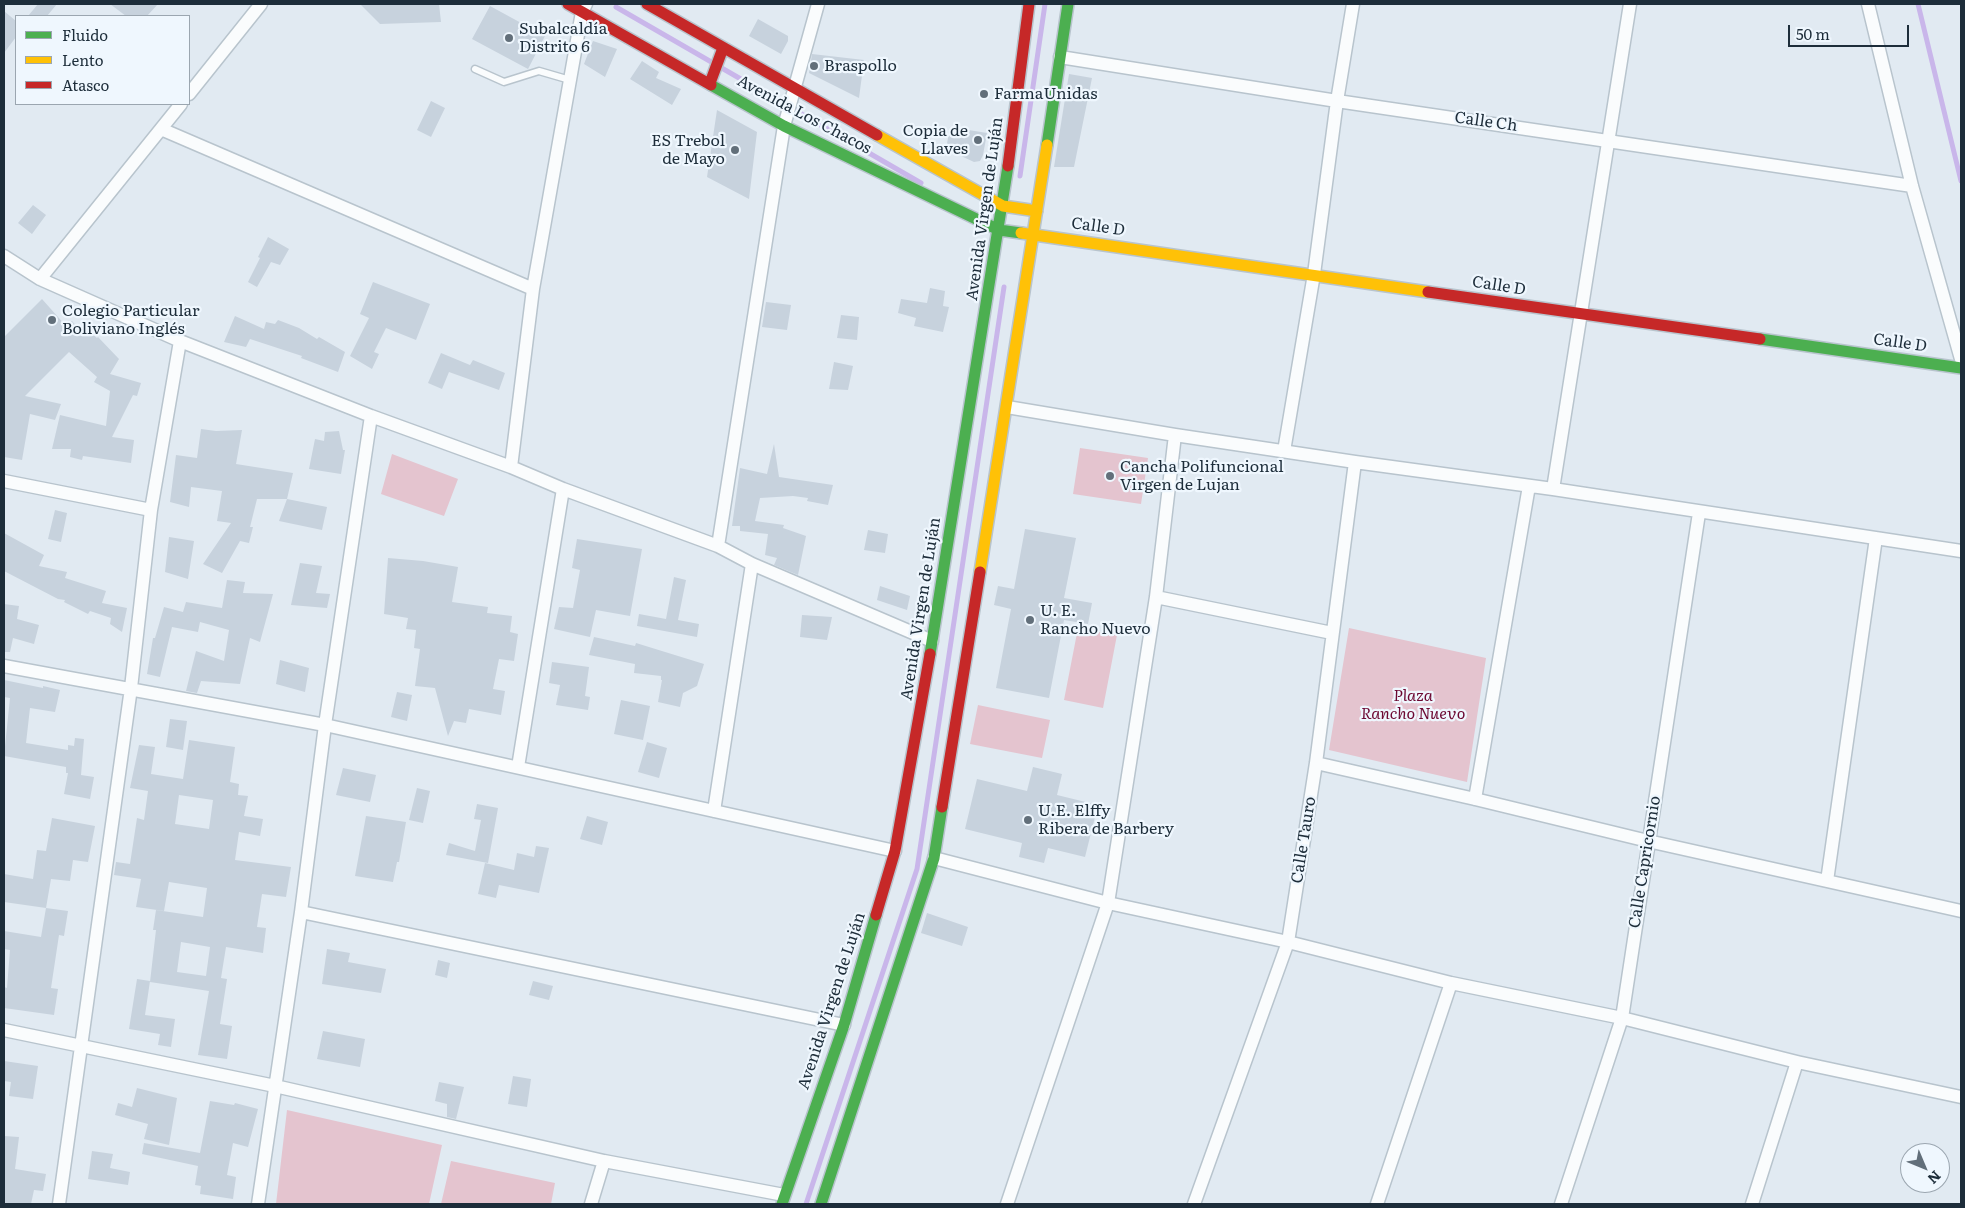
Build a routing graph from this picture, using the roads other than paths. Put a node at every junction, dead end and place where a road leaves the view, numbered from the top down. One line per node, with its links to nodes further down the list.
1 (261, 4): 16 (street)
2 (568, 4): 10 (main road, Avenida Los Chacos)
3 (647, 4): 11 (main road, Avenida Los Chacos)
4 (818, 4): 17 (street)
5 (1029, 4): 24 (main road, Avenida Virgen de Luján)
6 (1068, 4): 12 (main road)
7 (1353, 4): 18 (street)
8 (1630, 4): 22 (street)
9 (1868, 4): 23 (street)
10 (584, 8): 14 (main road, Avenida Los Chacos); 15 (street)
11 (721, 52): 14 (main road); 17 (main road, Avenida Los Chacos)
12 (1060, 57): 18 (street, Calle Ch); 25 (main road)
13 (476, 69): 15 (lane)
14 (711, 79): 20 (main road, Avenida Los Chacos)
15 (570, 80): 31 (street)
16 (190, 93)
17 (795, 93): 20 (street); 24 (main road, Avenida Los Chacos)
18 (1337, 100): 22 (street, Calle Ch); 29 (street)
19 (180, 105): 21 (street)
20 (785, 122): 26 (main road, Avenida Los Chacos); 49 (street)
21 (161, 129): 30 (street); 31 (street)
22 (1610, 140): 23 (street, Calle Ch); 32 (street)
23 (1912, 186): 34 (street)
24 (1003, 206): 25 (main road, Avenida Los Chacos); 26 (main road, Avenida Virgen de Luján)
25 (1037, 212): 27 (main road)
26 (999, 230): 27 (main road, Avenida Los Chacos); 54 (main road, Avenida Virgen de Luján)
27 (1033, 235): 29 (main road, Calle D); 36 (main road)
28 (4, 256): 30 (street)
29 (1314, 274): 32 (main road, Calle D); 39 (street)
30 (40, 279): 33 (street)
31 (533, 289): 41 (street)
32 (1581, 315): 35 (main road, Calle D); 45 (street)
33 (180, 341): 37 (street); 46 (street)
34 (1961, 359)
35 (1961, 368)
36 (1007, 407): 38 (street); 64 (main road)
37 (371, 416): 41 (street); 57 (street)
38 (1175, 435): 39 (street); 52 (street)
39 (1284, 451): 40 (street)
40 (1355, 462): 43 (street); 53 (street, Calle Tauro)
41 (511, 467): 44 (street)
42 (4, 481): 46 (street)
43 (1529, 486): 45 (street); 60 (street)
44 (563, 489): 49 (street); 59 (street)
45 (1553, 489): 47 (street)
46 (151, 510): 56 (street)
47 (1699, 513): 48 (street); 62 (street, Calle Capricornio)
48 (1876, 538): 50 (street); 65 (street)
49 (718, 546): 51 (street)
50 (1961, 551)
51 (752, 564): 54 (street); 61 (street)
52 (1156, 597): 53 (street); 66 (street)
53 (1332, 633): 58 (street, Calle Tauro)
54 (932, 641): 63 (main road, Avenida Virgen de Luján)
55 (4, 666): 56 (street)
56 (131, 688): 57 (street); 74 (street)
57 (325, 725): 59 (street); 67 (street)
58 (1316, 763): 60 (street); 69 (street, Calle Tauro)
59 (518, 767): 61 (street)
60 (1475, 799): 62 (street)
61 (714, 811): 63 (street)
62 (1648, 841): 65 (street); 71 (street, Calle Capricornio)
63 (895, 851): 72 (main road, Avenida Virgen de Luján)
64 (934, 858): 66 (street); 83 (main road)
65 (1827, 881): 68 (street)
66 (1108, 902): 69 (street); 84 (street)
67 (300, 912): 72 (street); 76 (street)
68 (1961, 912)
69 (1288, 942): 70 (street); 85 (street, Calle Tauro)
70 (1451, 983): 71 (street); 86 (street)
71 (1622, 1018): 75 (street); 87 (street, Calle Capricornio)
72 (844, 1025): 79 (main road, Avenida Virgen de Luján)
73 (4, 1030): 74 (street)
74 (82, 1047): 76 (street); 80 (street)
75 (1798, 1062): 77 (street); 88 (street)
76 (275, 1086): 78 (street); 81 (street)
77 (1961, 1097)
78 (604, 1161): 79 (street); 82 (street)
79 (783, 1200)
80 (59, 1204)
81 (258, 1204)
82 (591, 1204)
83 (821, 1204)
84 (1007, 1204)
85 (1194, 1204)
86 (1377, 1204)
87 (1561, 1204)
88 (1752, 1204)

